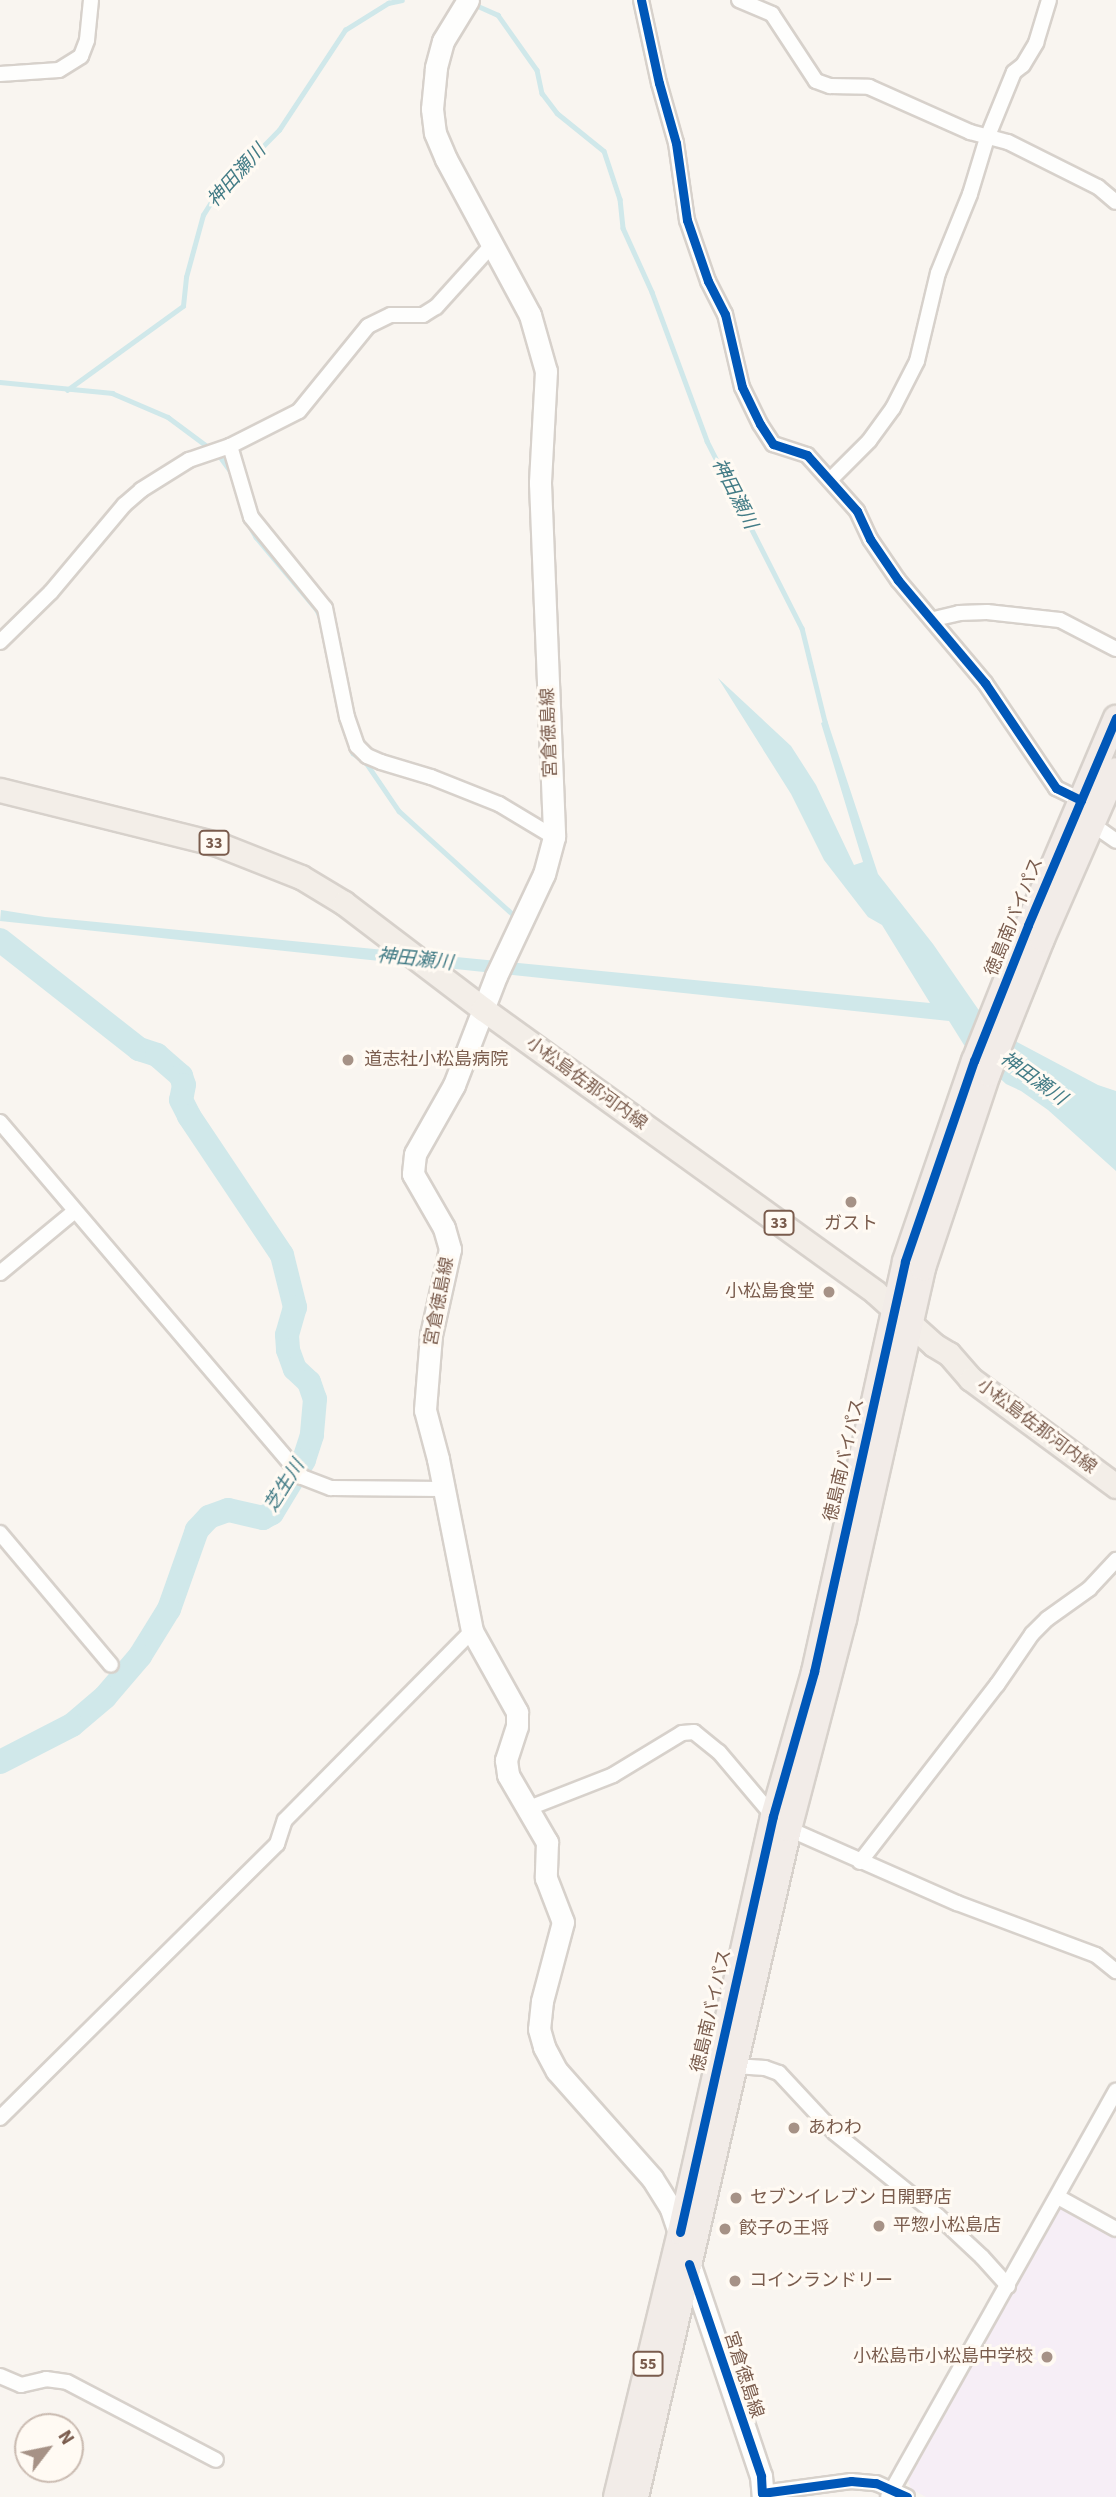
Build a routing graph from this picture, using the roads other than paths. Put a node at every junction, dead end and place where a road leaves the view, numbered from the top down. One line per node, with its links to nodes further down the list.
1 (91, 0): 6 (street)
2 (468, 0): 9 (main road, 宮倉徳島線)
3 (641, 0): 11 (street)
4 (740, 0): 7 (street)
5 (1049, 0): 7 (street)
6 (0, 74)
7 (987, 138): 8 (street); 11 (street)
8 (1116, 202)
9 (492, 245): 10 (street); 20 (main road, 宮倉徳島線)
10 (230, 446): 13 (street); 20 (street)
11 (830, 480): 12 (street)
12 (934, 619): 14 (street); 18 (street)
13 (0, 642)
14 (1116, 649)
15 (1116, 718): 18 (highway, 徳島南バイパス / 55)
16 (1116, 770): 19 (highway, 徳島南バイパス / 55)
17 (0, 790): 23 (main road, 小松島佐那河内線 / 33)
18 (1081, 800): 22 (highway, 徳島南バイパス / 55)
19 (1092, 824): 21 (street); 22 (highway, 徳島南バイパス / 55)
20 (554, 837): 23 (main road, 宮倉徳島線)
21 (1116, 841)
22 (1035, 932): 27 (highway, 徳島南バイパス / 55)
23 (483, 1009): 27 (main road, 小松島佐那河内線 / 33); 29 (main road, 宮倉徳島線)
24 (0, 1122): 25 (street)
25 (75, 1211): 26 (street); 29 (street)
26 (0, 1273)
27 (903, 1318): 28 (main road, 小松島佐那河内線 / 33); 35 (highway, 徳島南バイパス / 55)
28 (1116, 1486)
29 (442, 1489): 32 (main road, 宮倉徳島線)
30 (0, 1533): 33 (street)
31 (1116, 1560): 36 (street)
32 (472, 1631): 34 (main road, 宮倉徳島線); 40 (street)
33 (111, 1665)
34 (529, 1808): 35 (street); 43 (main road, 宮倉徳島線)
35 (781, 1823): 36 (street); 38 (highway, 徳島南バイパス / 55); 43 (highway, 徳島南バイパス / 55)
36 (860, 1862): 37 (street)
37 (1116, 1971)
38 (735, 2066): 44 (highway, 徳島南バイパス / 55); 45 (street)
39 (1116, 2091): 41 (street)
40 (0, 2118)
41 (1058, 2197): 42 (street); 45 (street)
42 (1116, 2229)
43 (680, 2231): 44 (main road, 宮倉徳島線); 50 (highway, 徳島南バイパス / 55)
44 (690, 2264): 49 (main road, 宮倉徳島線); 51 (highway, 徳島南バイパス / 55)
45 (1008, 2286): 48 (street)
46 (0, 2376): 47 (street)
47 (216, 2460)
48 (891, 2493): 49 (street); 52 (street)
49 (762, 2495)
50 (616, 2497)
51 (636, 2497)
52 (907, 2497)

